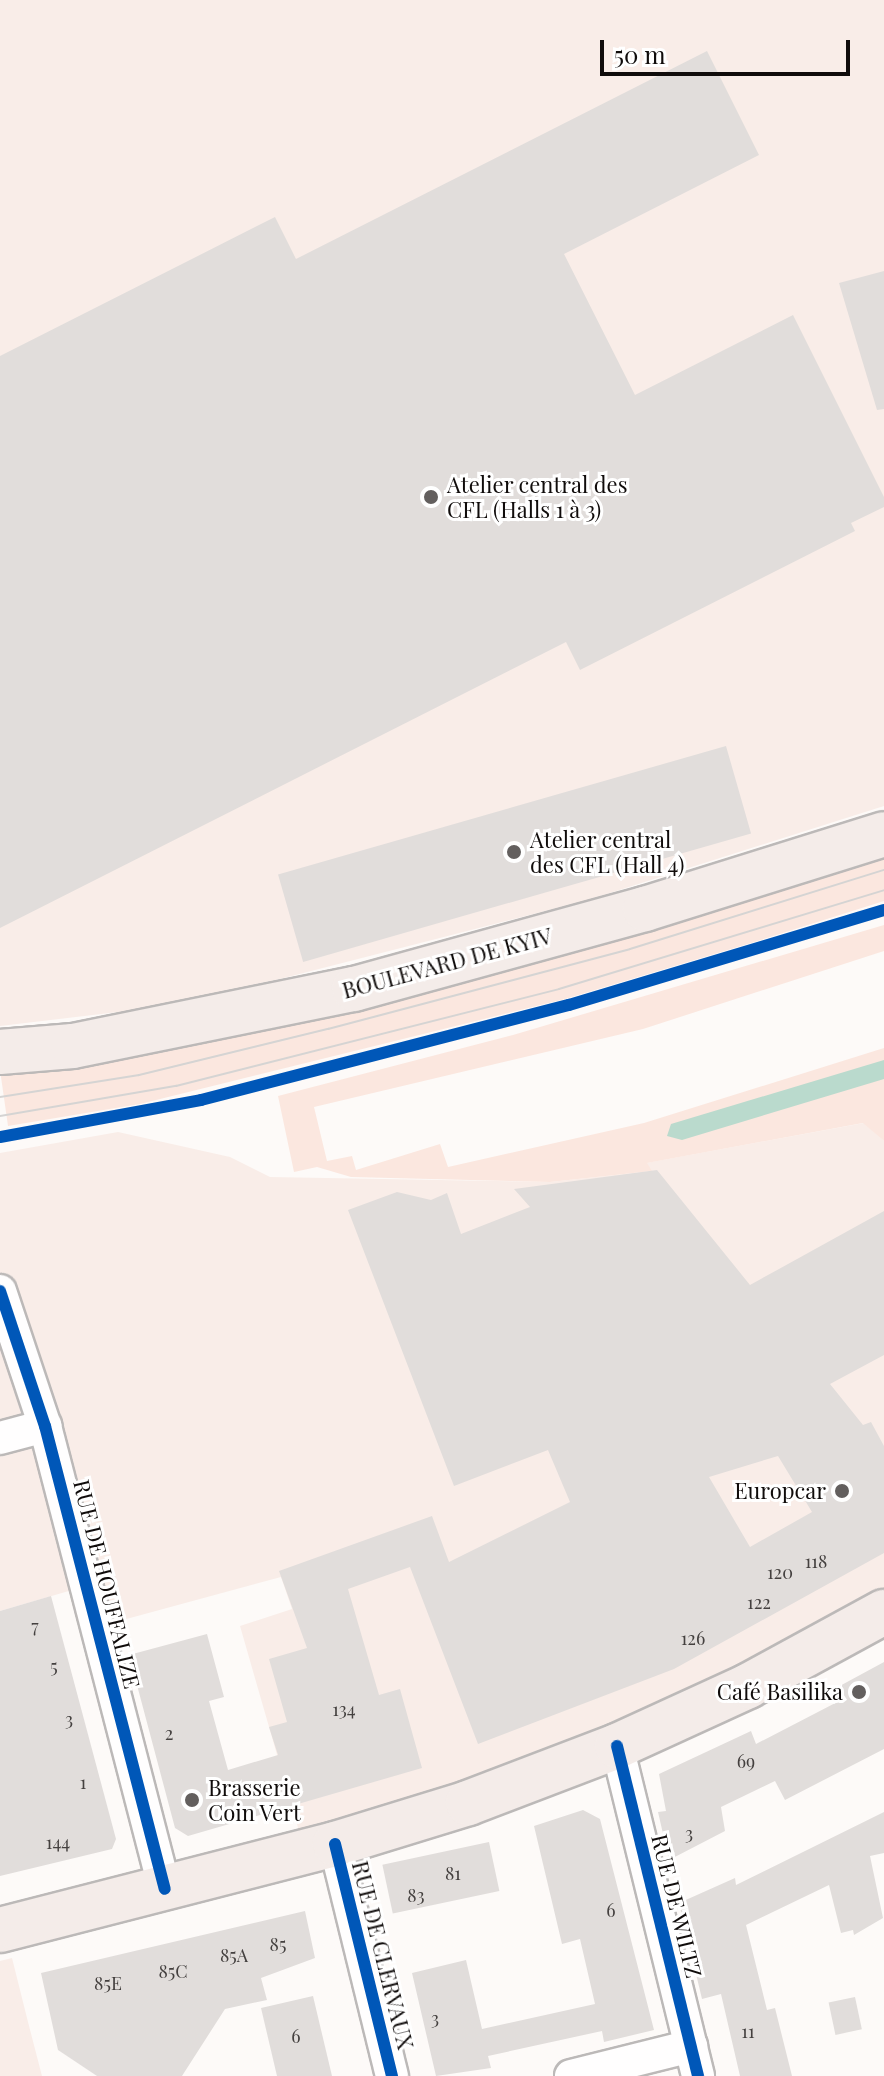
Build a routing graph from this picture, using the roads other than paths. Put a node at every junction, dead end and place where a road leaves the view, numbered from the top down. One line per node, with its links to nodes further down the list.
1 (884, 834): 2 (main road, BOULEVARD DE KYIV)
2 (0, 1052)
3 (0, 1291): 4 (street, RUE DE HOUFFALIZE)
4 (45, 1426): 5 (street); 9 (street, RUE DE HOUFFALIZE)
5 (0, 1438)
6 (884, 1612): 7 (main road)
7 (617, 1746): 8 (main road); 11 (street, RUE DE WILTZ)
8 (335, 1844): 9 (main road); 12 (street, RUE DE CLERVAUX)
9 (165, 1889): 10 (main road)
10 (0, 1930)
11 (695, 2061): 13 (street)
12 (392, 2076)
13 (571, 2076)

